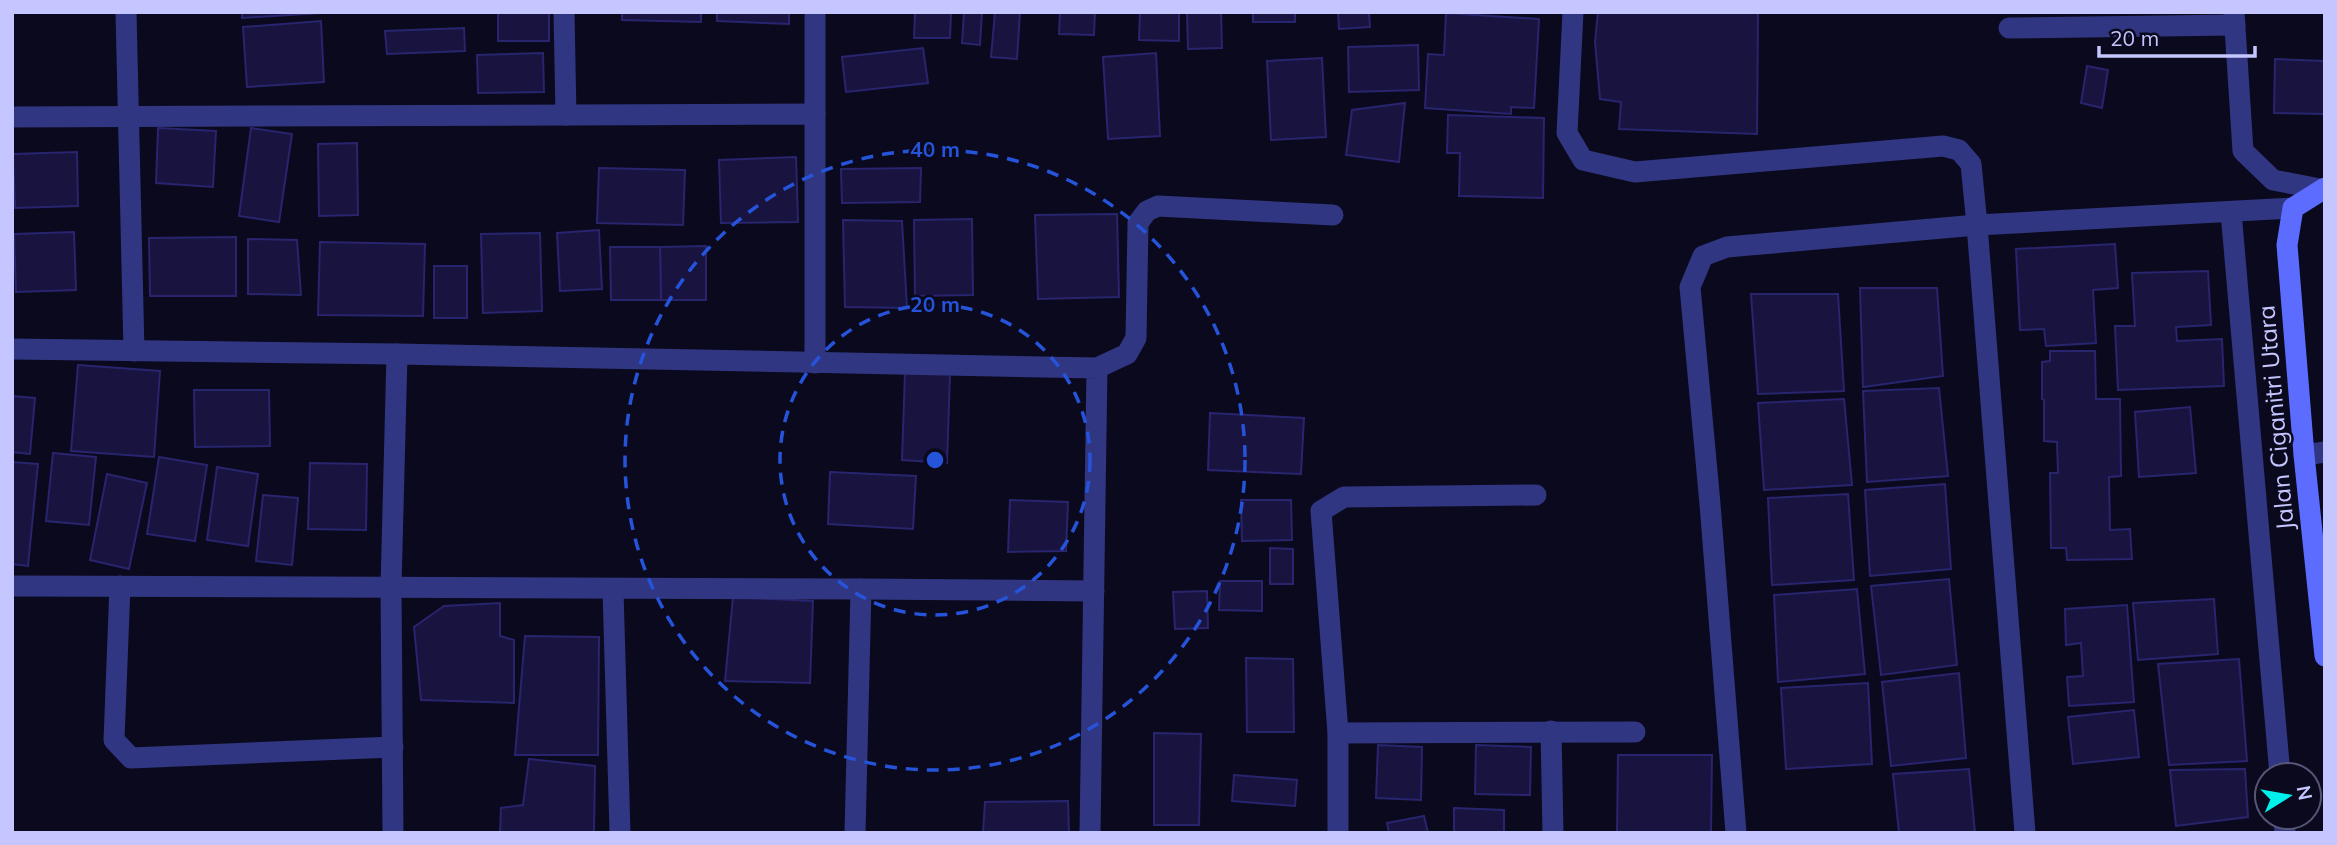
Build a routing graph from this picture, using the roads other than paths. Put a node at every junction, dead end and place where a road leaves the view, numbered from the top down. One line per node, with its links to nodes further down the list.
1 (126, 12): 10 (street)
2 (564, 12): 8 (street)
3 (814, 12): 7 (street)
4 (1573, 12): 15 (street)
5 (2234, 19): 6 (street); 11 (street)
6 (2009, 28)
7 (815, 114): 8 (street); 19 (street)
8 (566, 115): 10 (street)
9 (12, 117): 10 (street)
10 (128, 117): 17 (street)
11 (2322, 188): 12 (street)
12 (2293, 208): 13 (street); 21 (street, Jalan Ciganitri Utara)
13 (2231, 212): 15 (street); 34 (street)
14 (1333, 215): 20 (street)
15 (1977, 225): 41 (street); 42 (street)
16 (12, 348): 17 (street)
17 (134, 351): 18 (street)
18 (397, 354): 19 (street); 25 (street)
19 (815, 363): 20 (street)
20 (1097, 368): 28 (street)
21 (2314, 453): 29 (street, Jalan Ciganitri Utara)
22 (1536, 495): 32 (street)
23 (12, 586): 24 (street)
24 (120, 586): 25 (street); 33 (street)
25 (391, 587): 27 (street); 33 (street)
26 (861, 589): 27 (street); 28 (street); 37 (street)
27 (612, 590): 36 (street)
28 (1094, 591): 38 (street)
29 (2325, 656)
30 (1551, 731): 31 (street); 32 (street); 40 (street)
31 (1635, 732)
32 (1338, 733): 39 (street)
33 (393, 747): 35 (street)
34 (2279, 761)
35 (394, 833)
36 (620, 833)
37 (855, 833)
38 (1090, 833)
39 (1338, 833)
40 (1553, 833)
41 (1736, 833)
42 (2025, 833)

